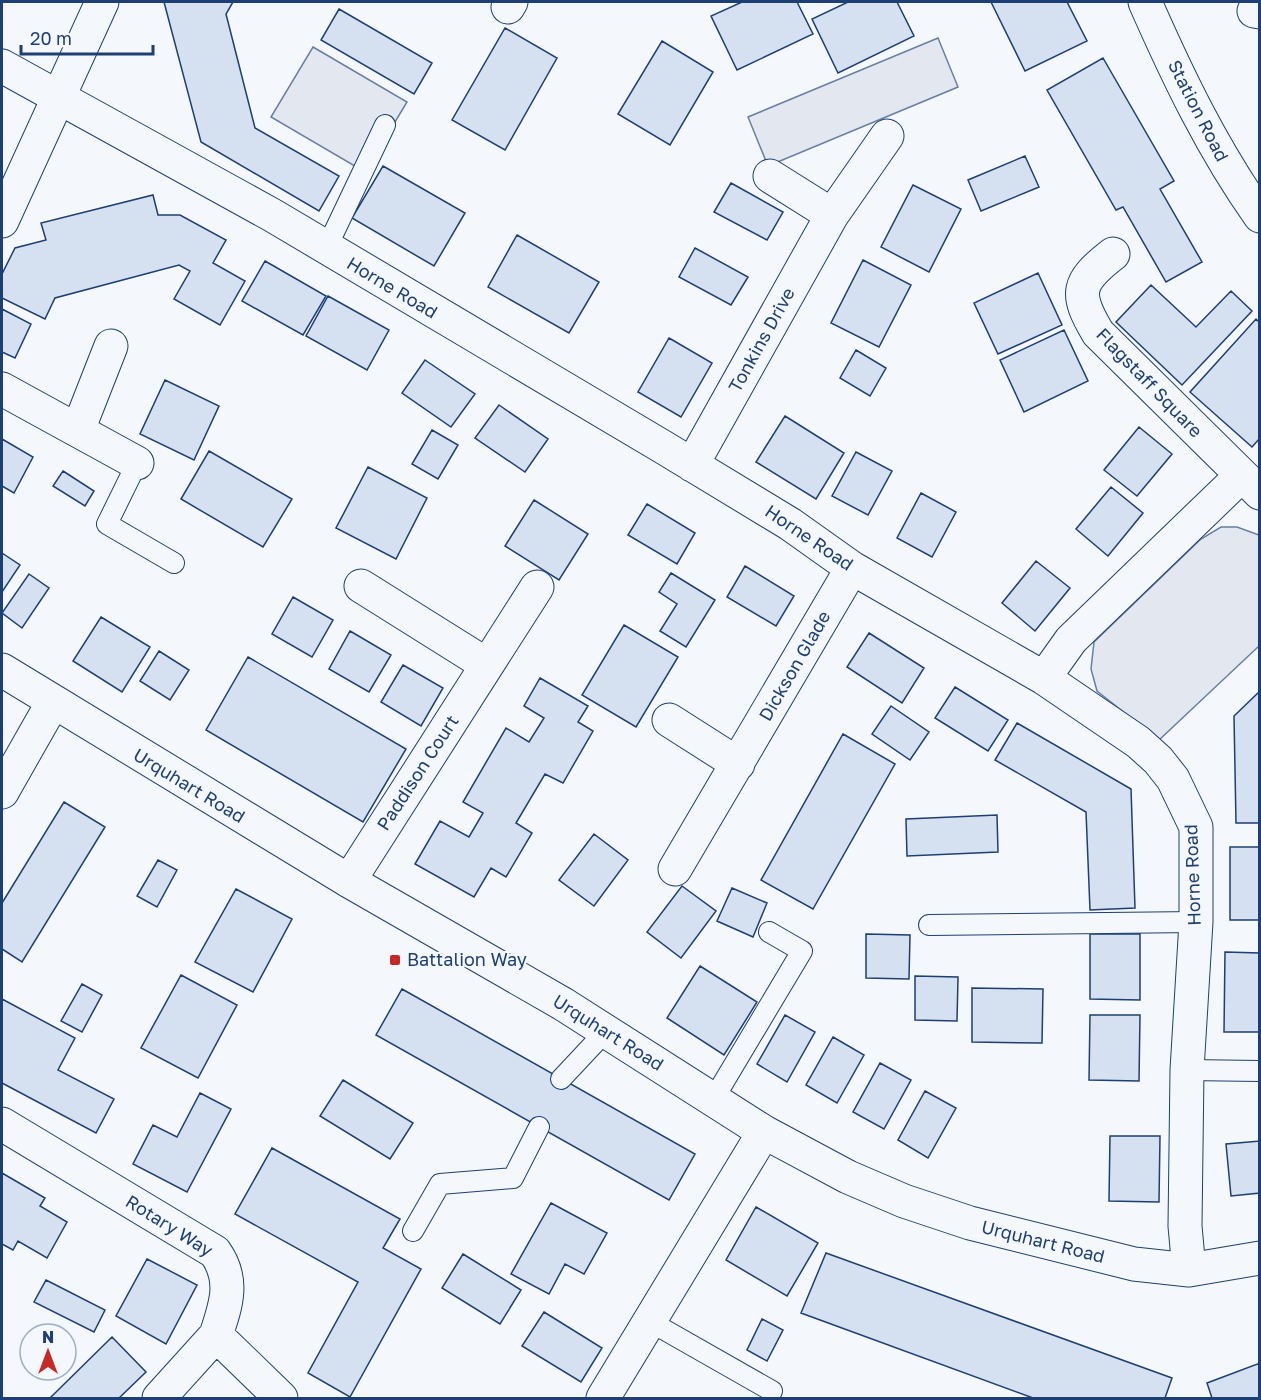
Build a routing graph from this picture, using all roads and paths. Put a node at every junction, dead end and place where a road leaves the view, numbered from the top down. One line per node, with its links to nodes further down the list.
1 (102, 2): 4 (street)
2 (1145, 2): 9 (street, Station Road)
3 (2, 66): 4 (street, Horne Road)
4 (57, 96): 10 (street); 11 (street, Horne Road)
5 (386, 125): 11 (lane)
6 (887, 136): 8 (street, Tonkins Drive)
7 (770, 176): 8 (street)
8 (832, 215): 17 (street, Tonkins Drive)
9 (1260, 216)
10 (2, 221)
11 (326, 249): 17 (street, Horne Road)
12 (1113, 254): 18 (street, Flagstaff Square)
13 (111, 346): 15 (street)
14 (2, 389): 15 (street)
15 (78, 430): 16 (street)
16 (137, 463): 19 (lane)
17 (692, 465): 20 (street, Horne Road)
18 (1250, 485): 25 (street, Flagstaff Square)
19 (174, 563)
20 (852, 568): 25 (street, Horne Road); 28 (street, Dickson Glade)
21 (361, 586): 23 (street)
22 (537, 587): 23 (street, Paddison Court)
23 (487, 665): 31 (street, Paddison Court)
24 (2, 670): 26 (street, Urquhart Road)
25 (1044, 678): 32 (street, Horne Road)
26 (52, 704): 29 (street); 31 (street, Urquhart Road)
27 (669, 720): 28 (street)
28 (738, 764): 30 (street, Dickson Glade)
29 (2, 792)
30 (675, 869)
31 (349, 881): 35 (street, Urquhart Road)
32 (1196, 922): 33 (lane); 36 (street, Horne Road)
33 (929, 926)
34 (769, 932): 39 (lane)
35 (606, 1031): 38 (lane); 39 (street, Urquhart Road)
36 (1187, 1070): 37 (lane); 45 (street, Horne Road)
37 (1260, 1071)
38 (561, 1079)
39 (713, 1100): 42 (street, Urquhart Road)
40 (2, 1125): 47 (street, Rotary Way)
41 (539, 1127): 43 (lane)
42 (764, 1132): 45 (street, Urquhart Road); 46 (street)
43 (413, 1232)
44 (1260, 1258): 45 (street, Urquhart Road)
45 (1189, 1270)
46 (649, 1322): 48 (lane); 51 (street)
47 (216, 1335): 49 (street); 50 (street)
48 (772, 1391)
49 (159, 1398)
50 (281, 1398)
51 (603, 1398)

